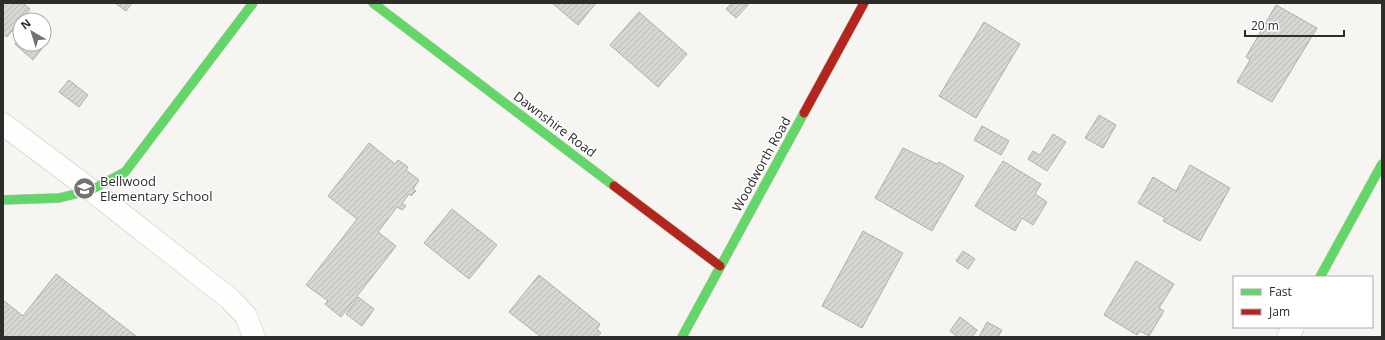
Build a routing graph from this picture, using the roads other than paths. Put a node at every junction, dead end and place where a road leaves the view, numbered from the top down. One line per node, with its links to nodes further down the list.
1 (253, 3): 6 (street)
2 (373, 3): 8 (street, Dawnshire Road)
3 (864, 3): 8 (street, Woodworth Road)
4 (3, 124): 6 (street)
5 (1382, 164): 9 (street)
6 (92, 190): 7 (street); 11 (street)
7 (3, 200)
8 (720, 266): 12 (street, Woodworth Road)
9 (1321, 276)
10 (1292, 328): 13 (street)
11 (254, 337)
12 (682, 337)
13 (1288, 337)

